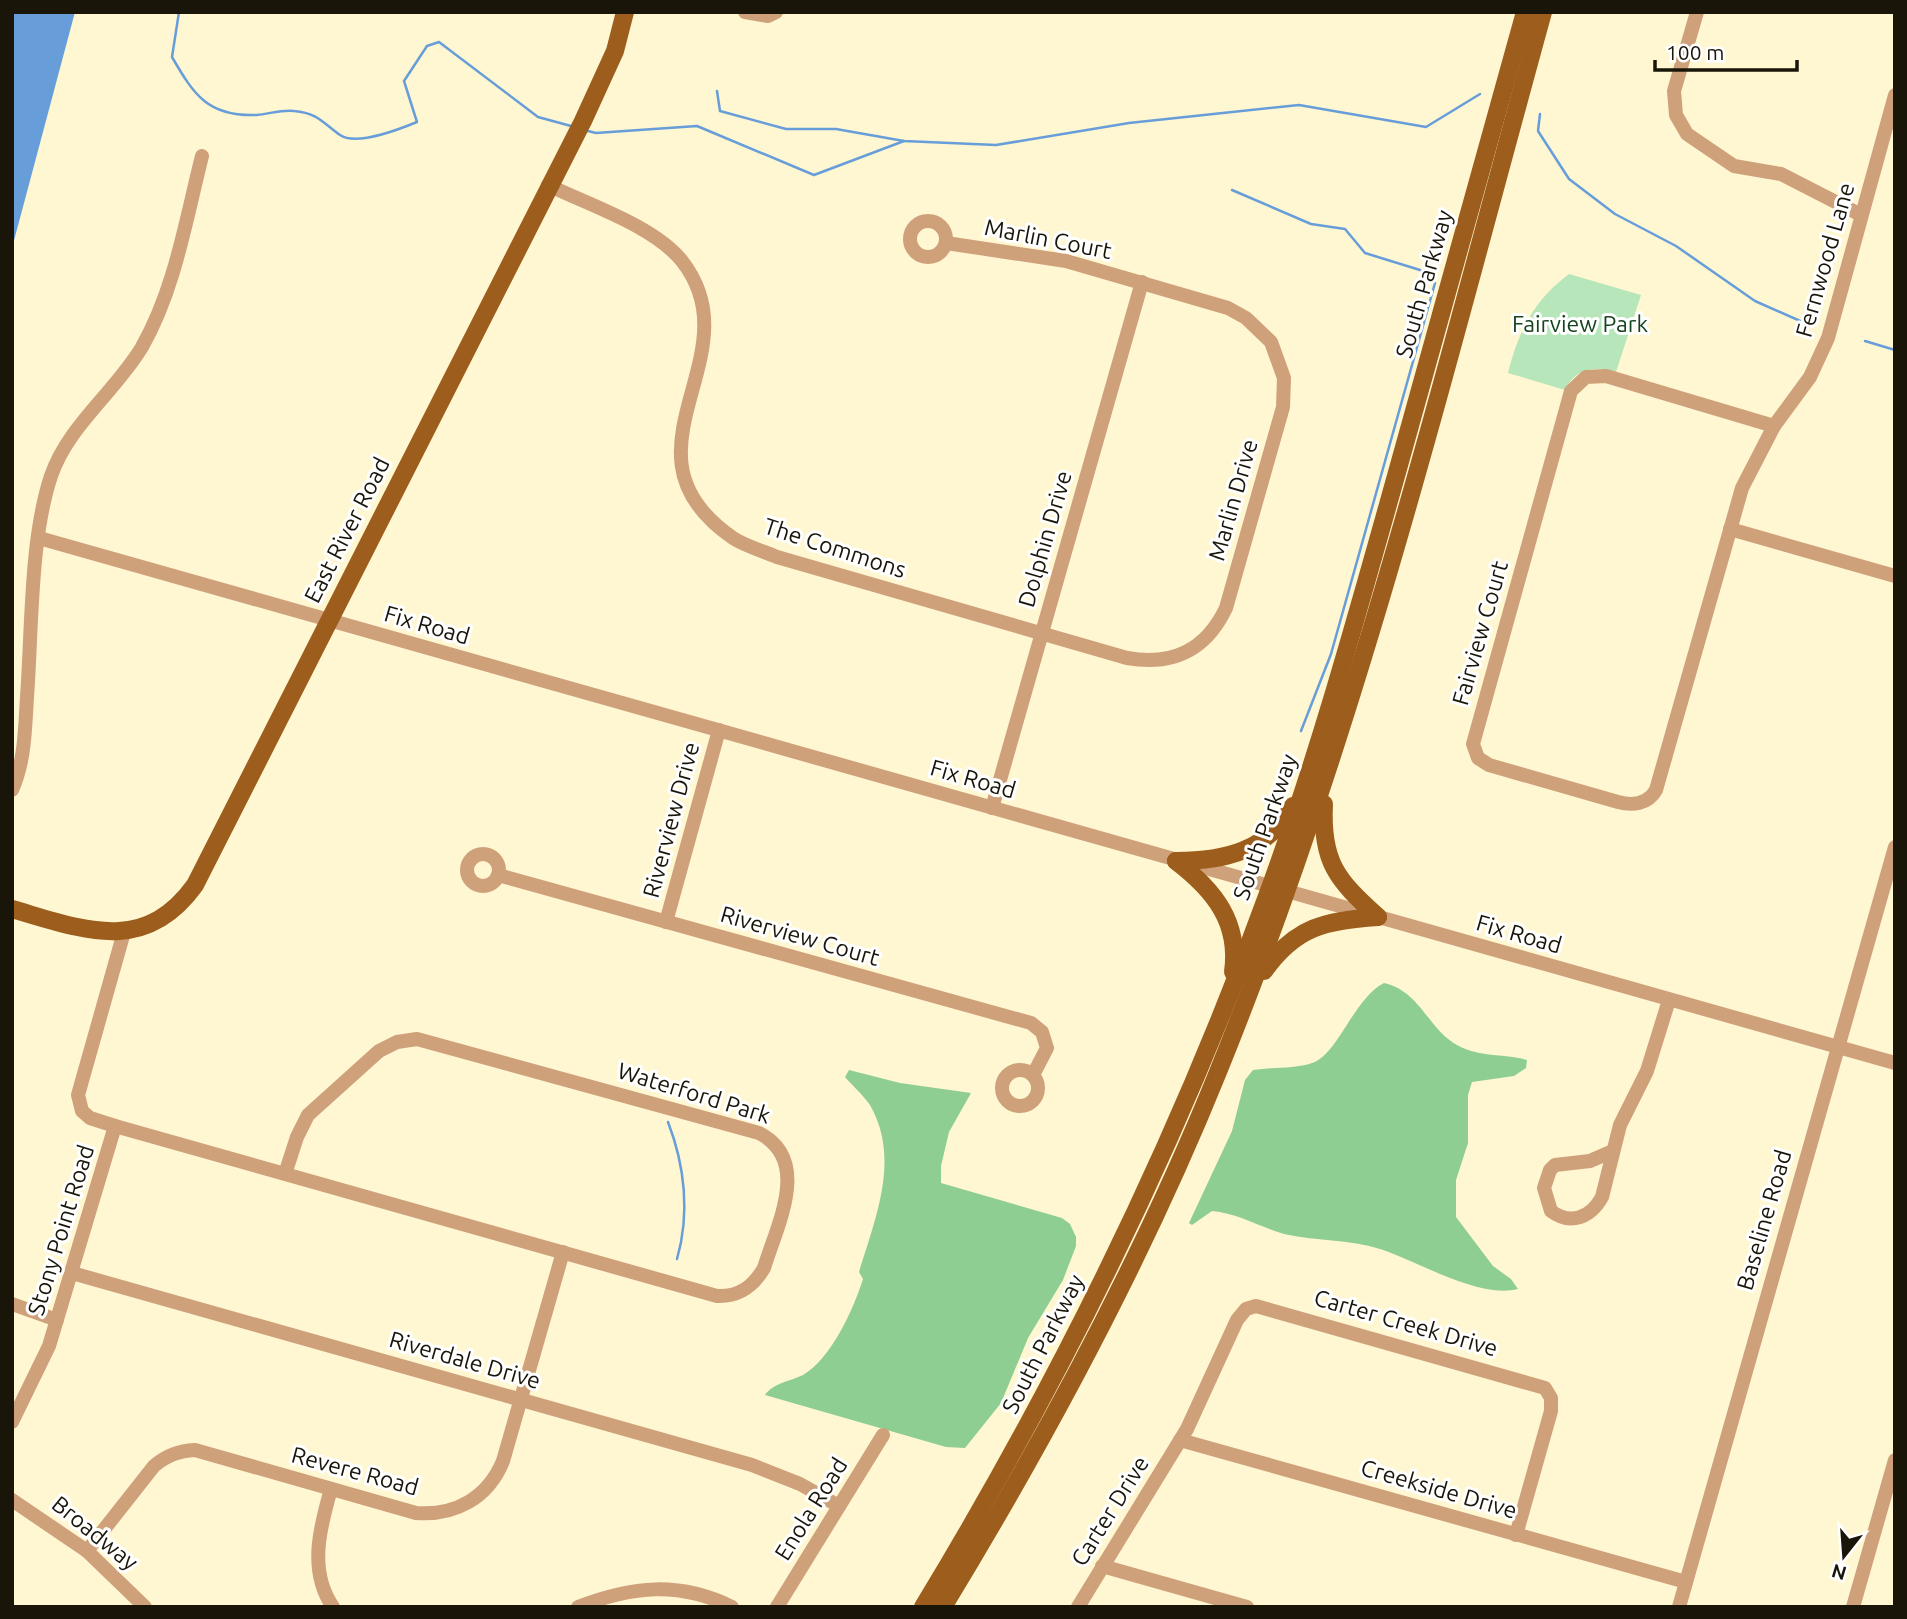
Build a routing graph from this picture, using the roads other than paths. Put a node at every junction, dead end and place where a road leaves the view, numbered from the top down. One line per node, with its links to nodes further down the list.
1 (625, 12): 9 (main road, East River Road)
2 (745, 12): 3 (street)
3 (776, 12)
4 (1525, 12): 20 (main road, South Parkway)
5 (1544, 12): 20 (main road, South Parkway)
6 (1697, 12): 10 (street)
7 (1895, 95): 10 (street, Fernwood Lane)
8 (202, 156): 15 (street)
9 (548, 185): 17 (main road, East River Road); 18 (street, The Commons)
10 (1861, 215): 13 (street, Fernwood Lane)
11 (946, 243): 12 (street, Marlin Court)
12 (1142, 282): 18 (street, Dolphin Drive); 18 (street, Marlin Drive)
13 (1774, 426): 14 (street, Fairview Court); 14 (street, Fairview Court)
14 (1730, 529): 16 (street)
15 (39, 538): 17 (street, Fix Road); 21 (street)
16 (1895, 576)
17 (328, 621): 19 (street, Fix Road); 30 (main road, East River Road)
18 (1042, 635): 22 (street, Dolphin Drive)
19 (719, 730): 22 (street, Fix Road); 29 (street, Riverview Drive)
20 (1318, 777): 24 (main road); 26 (main road, South Parkway); 28 (main road)
21 (12, 790)
22 (992, 808): 24 (street, Fix Road)
23 (1895, 847): 34 (street, Baseline Road)
24 (1176, 861): 26 (street, Fix Road); 32 (main road)
25 (498, 875): 29 (street, Riverview Court)
26 (1279, 889): 28 (street, Fix Road); 31 (main road, South Parkway); 32 (main road, South Parkway)
27 (12, 909): 30 (main road, East River Road)
28 (1378, 918): 31 (main road); 33 (street, Fix Road)
29 (666, 922): 36 (street, Riverview Court)
30 (124, 932): 37 (street, Waterford Park)
31 (1251, 987): 62 (main road, South Parkway)
32 (1229, 997): 61 (main road, South Parkway)
33 (1669, 1000): 34 (street, Fix Road); 38 (street)
34 (1838, 1047): 35 (street, Fix Road); 55 (street, Baseline Road)
35 (1895, 1063)
36 (1033, 1075)
37 (115, 1126): 39 (street, Waterford Park); 41 (street, Stony Point Road)
38 (1613, 1151): 38 (street)
39 (285, 1174): 40 (street, Waterford Park); 40 (street, Waterford Park)
40 (563, 1252): 44 (street, Revere Road)
41 (72, 1273): 43 (street, Stony Point Road); 44 (street, Riverdale Drive)
42 (12, 1304): 43 (street)
43 (57, 1320): 45 (street, Stony Point Road)
44 (520, 1399): 49 (street, Revere Road); 51 (street, Riverdale Drive)
45 (12, 1422)
46 (883, 1435): 51 (street, Enola Road)
47 (1181, 1440): 52 (street, Creekside Drive); 52 (street, Carter Creek Drive); 54 (street, Carter Drive)
48 (1895, 1460): 66 (street)
49 (331, 1489): 53 (street, Revere Road); 57 (street)
50 (12, 1500): 53 (street, Broadway)
51 (839, 1506): 60 (street, Enola Road)
52 (1516, 1535): 55 (street, Creekside Drive)
53 (87, 1551): 56 (street, Broadway)
54 (1102, 1566): 63 (street, Carter Drive); 64 (street)
55 (1686, 1582): 65 (street, Baseline Road)
56 (145, 1607)
57 (333, 1607)
58 (578, 1607): 59 (street)
59 (732, 1607)
60 (777, 1607)
61 (923, 1607)
62 (943, 1607)
63 (1078, 1607)
64 (1247, 1607)
65 (1679, 1607)
66 (1853, 1607)

